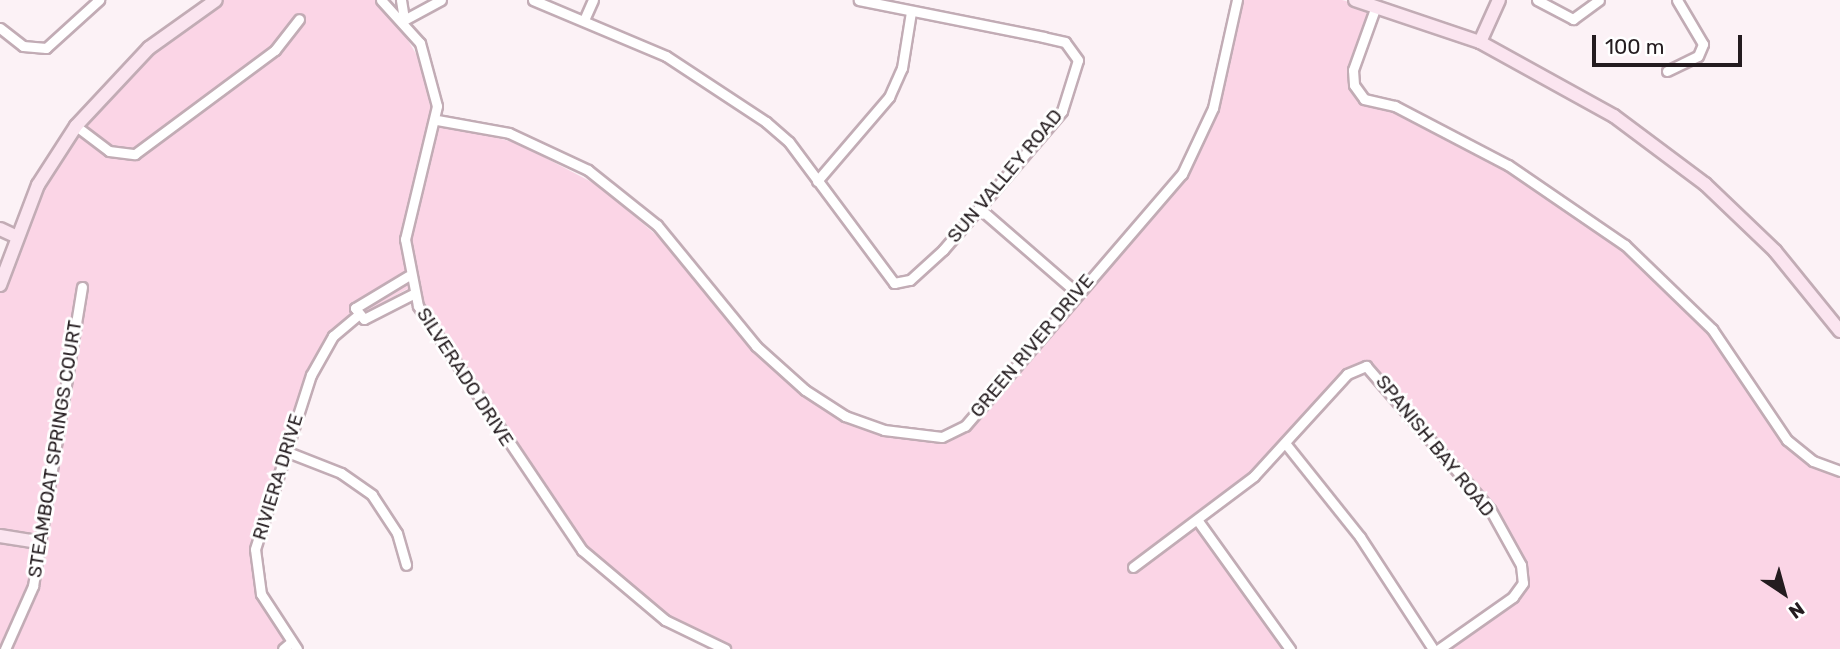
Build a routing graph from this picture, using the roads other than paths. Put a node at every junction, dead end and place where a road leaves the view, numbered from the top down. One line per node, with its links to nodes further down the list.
1 (99, 0): 20 (street)
2 (216, 0): 24 (street)
3 (381, 0): 18 (street, SILVERADO DRIVE)
4 (401, 0): 18 (street, SILVERADO DRIVE)
5 (441, 0): 18 (street)
6 (533, 0): 19 (street)
7 (593, 0): 19 (street)
8 (859, 0): 16 (street)
9 (1237, 0): 32 (street, GREEN RIVER DRIVE)
10 (1355, 0): 15 (street)
11 (1499, 0): 21 (street)
12 (1537, 0): 13 (street)
13 (1599, 0)
14 (1677, 0): 22 (street)
15 (1376, 6): 21 (street); 38 (street)
16 (911, 12): 25 (street); 26 (street, SUN VALLEY ROAD)
17 (299, 19): 24 (street)
18 (404, 20): 23 (street, SILVERADO DRIVE)
19 (583, 20): 25 (street)
20 (0, 28)
21 (1480, 42): 35 (street)
22 (1667, 71)
23 (437, 121): 29 (street, SILVERADO DRIVE); 32 (street, GREEN RIVER DRIVE)
24 (76, 126): 28 (street)
25 (817, 181): 26 (street, SUN VALLEY ROAD)
26 (979, 208): 32 (street)
27 (0, 229): 28 (street)
28 (15, 236): 30 (street)
29 (408, 276): 33 (street, SILVERADO DRIVE); 34 (street, RIVIERA DRIVE)
30 (0, 285)
31 (82, 287): 41 (street, STEAMBOAT SPRINGS COURT)
32 (1077, 293)
33 (413, 294): 34 (street); 45 (street, SILVERADO DRIVE)
34 (359, 314): 37 (street, RIVIERA DRIVE)
35 (1840, 331)
36 (1285, 443): 39 (street, SPANISH BAY ROAD); 49 (street); 50 (street, SPANISH BAY ROAD)
37 (285, 451): 42 (street); 44 (street, RIVIERA DRIVE)
38 (1840, 471)
39 (1198, 521): 43 (street, SPANISH BAY ROAD); 48 (street)
40 (0, 536): 41 (street)
41 (39, 542): 46 (street, STEAMBOAT SPRINGS COURT)
42 (406, 565)
43 (1133, 567)
44 (294, 646): 47 (street)
45 (721, 648)
46 (5, 649)
47 (283, 649)
48 (1290, 649)
49 (1433, 649)
50 (1439, 649)

